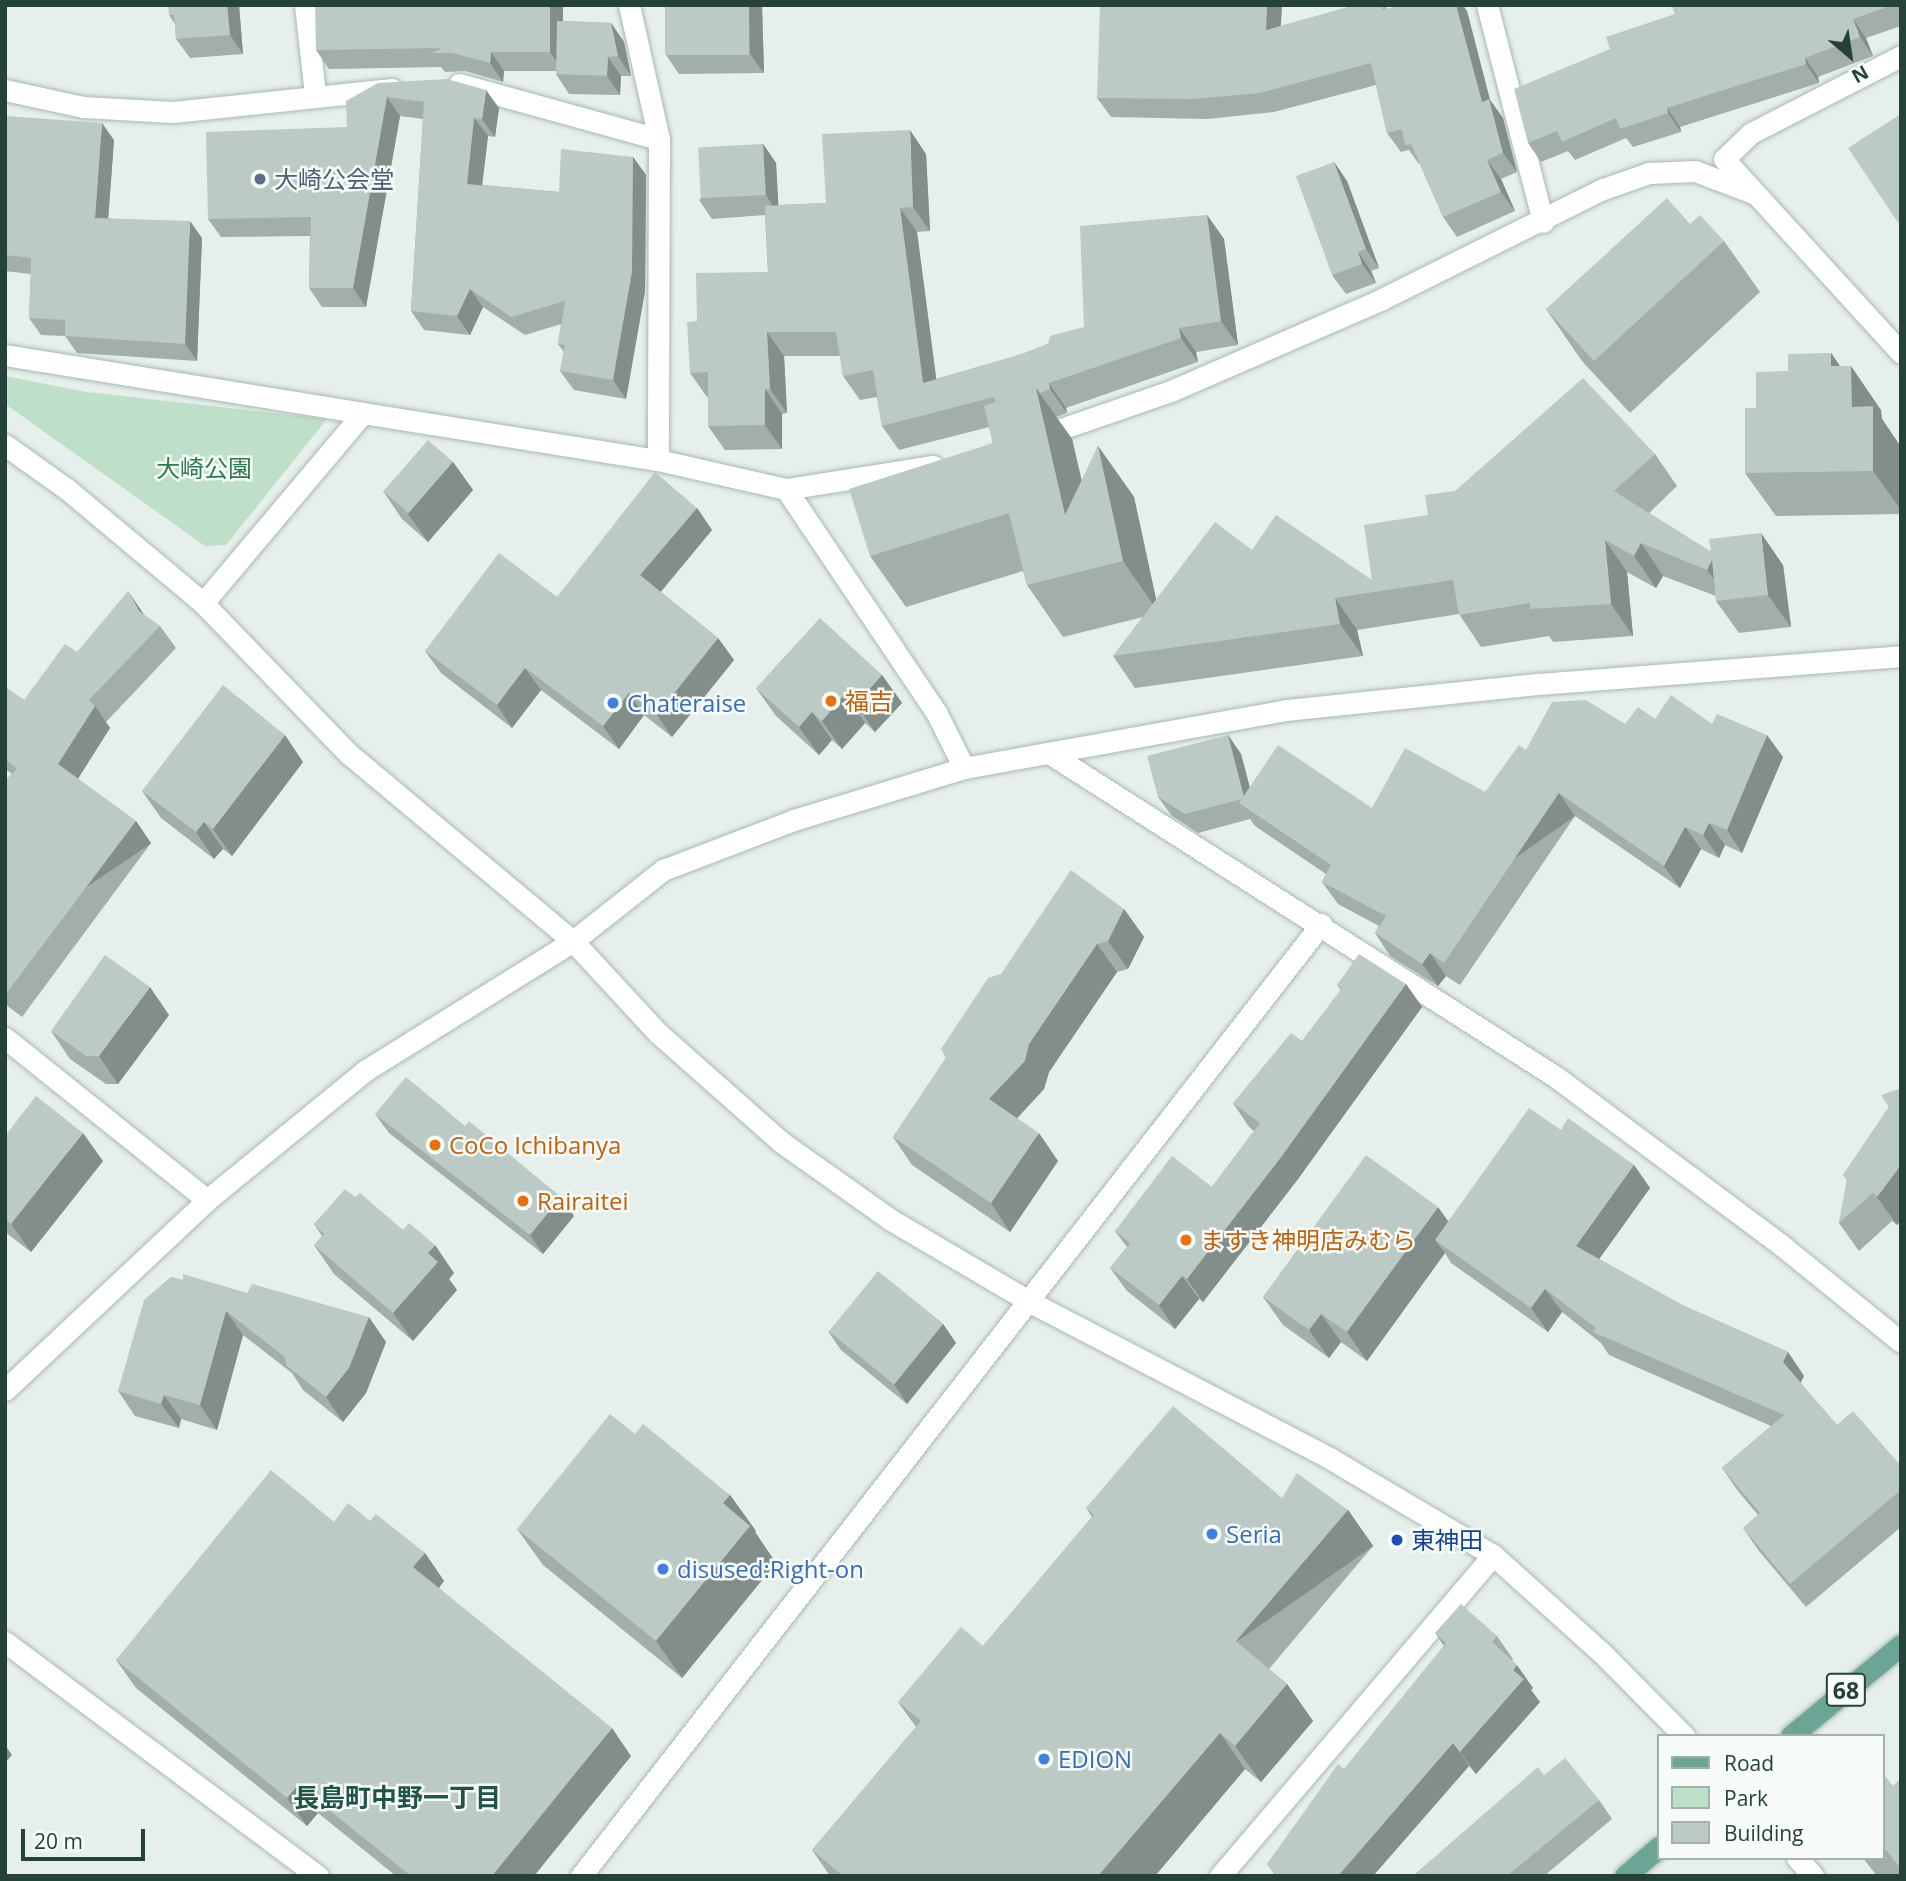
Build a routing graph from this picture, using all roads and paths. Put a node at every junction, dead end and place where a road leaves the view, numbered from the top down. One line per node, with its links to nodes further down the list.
1 (305, 5): 8 (street)
2 (629, 5): 9 (street)
3 (1488, 5): 11 (street)
4 (1901, 56): 10 (street)
5 (434, 86): 9 (street)
6 (408, 88): 8 (street)
7 (5, 90): 8 (street)
8 (314, 94)
9 (659, 139): 17 (street)
10 (1753, 193): 11 (street); 12 (street)
11 (1543, 222): 16 (street)
12 (1901, 353)
13 (5, 355): 14 (street)
14 (363, 413): 17 (street); 20 (street)
15 (5, 445): 20 (street)
16 (1013, 446)
17 (658, 460): 19 (street)
18 (960, 462): 19 (street)
19 (786, 489): 23 (street)
20 (203, 603): 25 (street)
21 (1901, 656): 22 (street)
22 (1049, 753): 23 (street); 24 (street)
23 (964, 768): 25 (street)
24 (1321, 925): 28 (street); 29 (street)
25 (572, 941): 27 (street); 28 (street)
26 (5, 1038): 27 (street)
27 (207, 1200): 30 (street)
28 (1030, 1302): 31 (street); 39 (street)
29 (1901, 1342)
30 (5, 1390)
31 (1493, 1555): 34 (street); 40 (street)
32 (5, 1642): 38 (street)
33 (1901, 1645): 35 (main road, 68)
34 (1682, 1734)
35 (1793, 1734)
36 (1658, 1848): 41 (main road)
37 (1799, 1860): 42 (street)
38 (318, 1876)
39 (582, 1876)
40 (1220, 1876)
41 (1625, 1876)
42 (1813, 1876)

